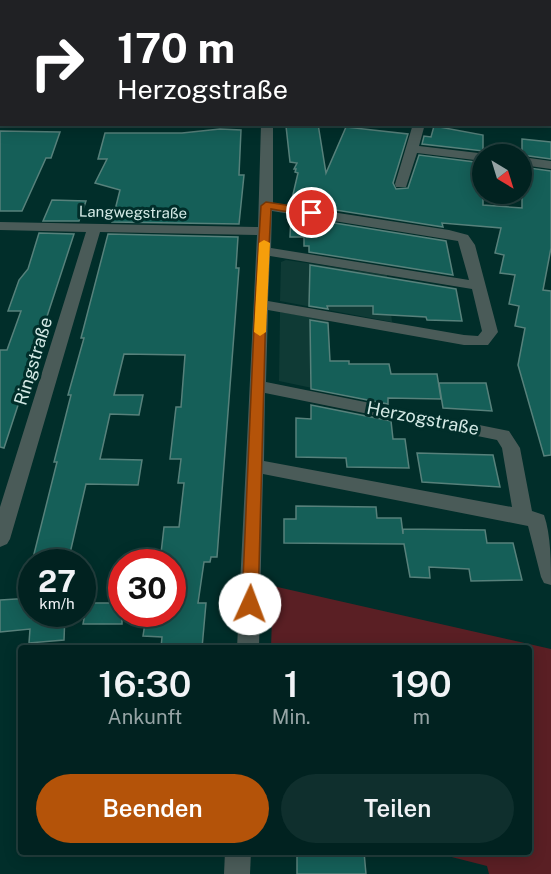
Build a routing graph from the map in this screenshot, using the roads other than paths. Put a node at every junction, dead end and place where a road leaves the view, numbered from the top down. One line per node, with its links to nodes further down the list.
1 (267, 126): 8 (street)
2 (418, 126): 3 (street)
3 (412, 149): 4 (street); 7 (street)
4 (472, 156)
5 (532, 162): 6 (street)
6 (551, 165)
7 (401, 184)
8 (266, 206): 11 (street); 13 (street)
9 (0, 226): 10 (street, Langwegstraße)
10 (94, 228): 11 (street, Langwegstraße); 18 (street, Ringstraße)
11 (265, 231): 12 (street)
12 (264, 251): 13 (street); 14 (street)
13 (479, 286): 14 (street)
14 (260, 304): 15 (street)
15 (259, 386): 16 (street); 17 (street, Herzogstraße)
16 (255, 466): 17 (street); 20 (street)
17 (523, 517): 19 (street)
18 (0, 539)
19 (551, 577)
20 (248, 645)
21 (238, 855): 22 (street)
22 (237, 874)

